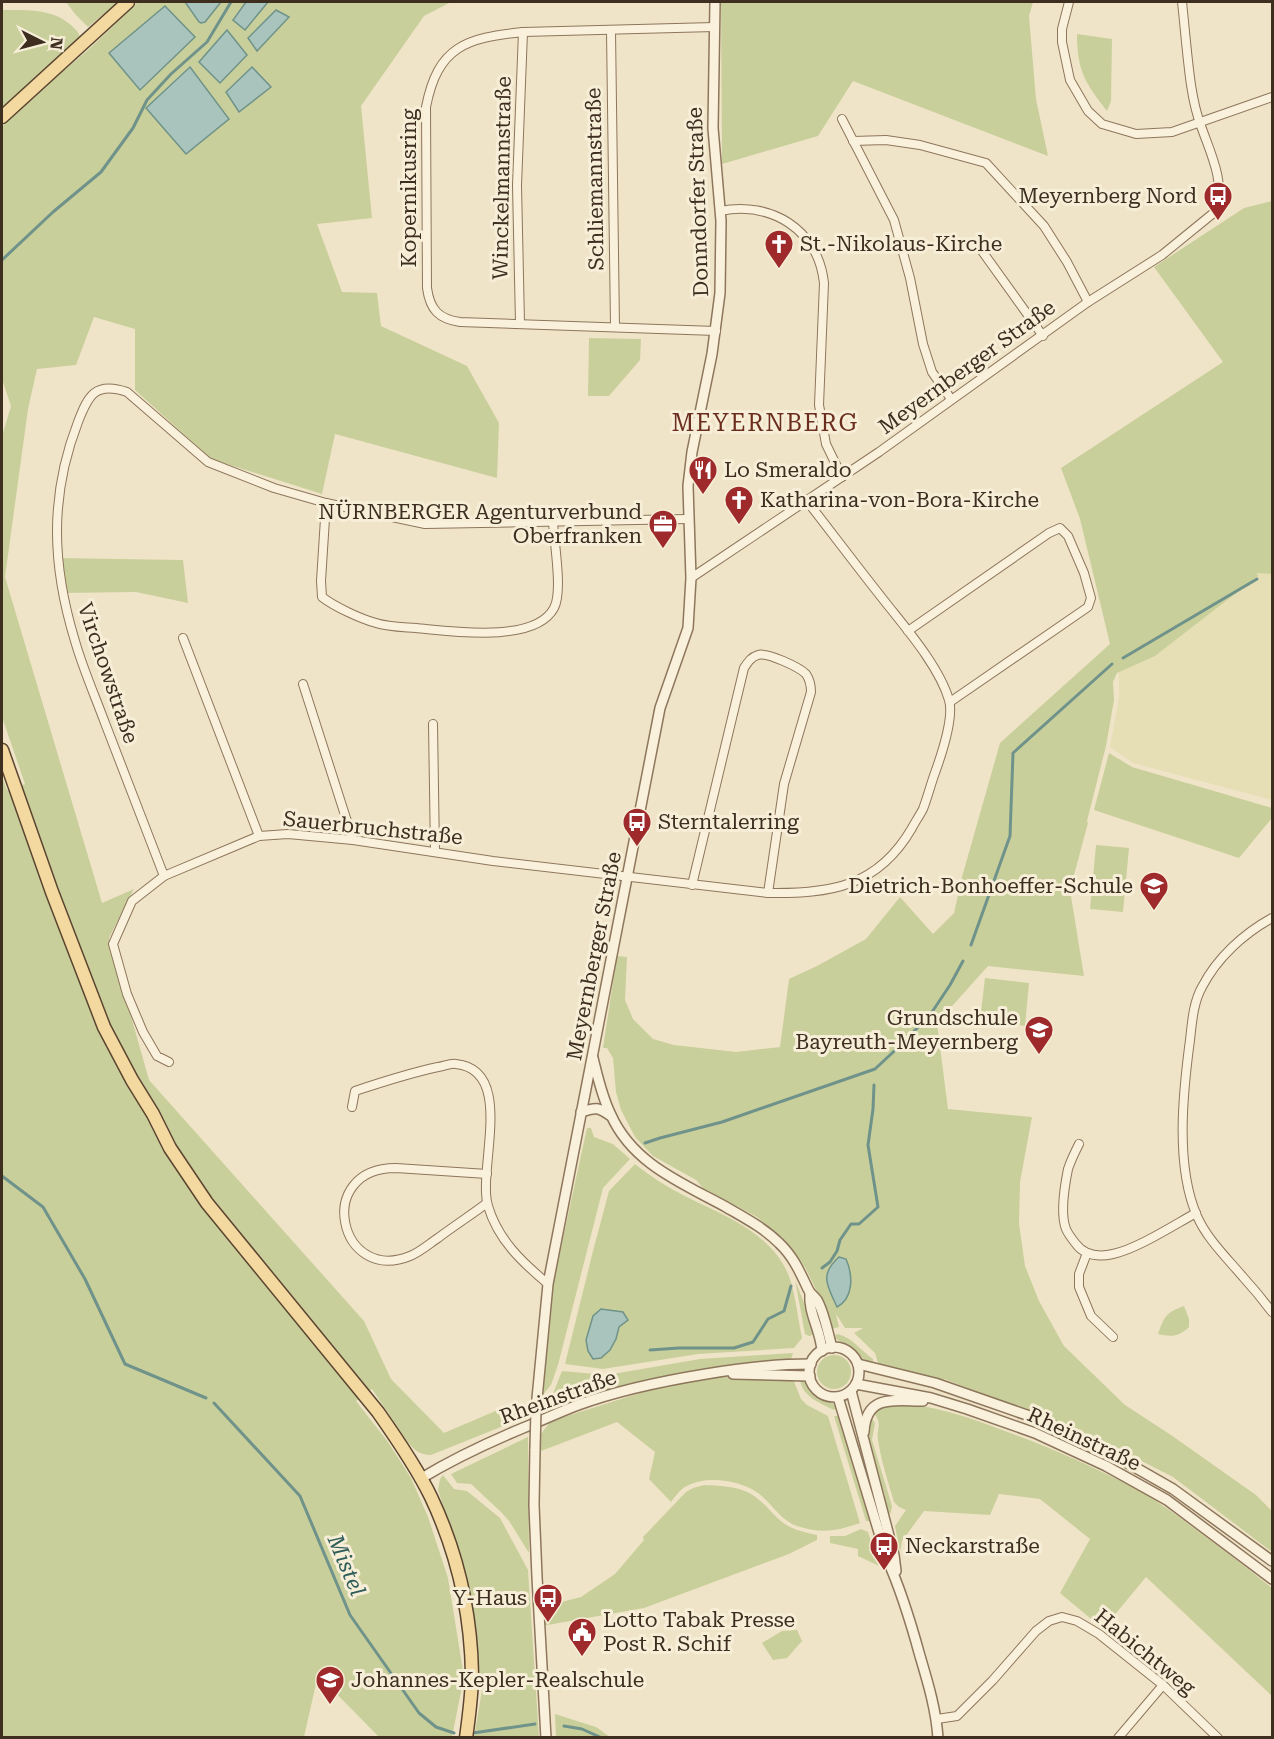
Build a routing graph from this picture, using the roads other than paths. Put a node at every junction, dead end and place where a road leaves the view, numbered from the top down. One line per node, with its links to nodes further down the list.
1 (128, 2): 9 (main road)
2 (715, 2): 5 (street, Donndorfer Straße)
3 (1068, 2): 11 (street)
4 (1182, 2): 11 (street, Meyernberger Straße)
5 (714, 27): 6 (street, Kopernikusring); 13 (street, Donndorfer Straße)
6 (611, 31): 7 (street, Kopernikusring); 17 (street, Schliemannstraße)
7 (523, 32): 16 (street, Winckelmannstraße); 16 (street, Kopernikusring)
8 (1272, 97): 11 (street)
9 (2, 117)
10 (842, 119): 12 (street)
11 (1200, 124): 15 (street, Meyernberger Straße)
12 (853, 141): 15 (street); 20 (street)
13 (720, 211): 18 (street, Donndorfer Straße); 21 (street)
14 (982, 250): 19 (street)
15 (1088, 303): 19 (street, Meyernberger Straße)
16 (520, 323): 17 (street, Kopernikusring)
17 (615, 327): 18 (street, Kopernikusring)
18 (716, 331): 24 (street, Donndorfer Straße)
19 (1043, 336): 20 (street, Meyernberger Straße)
20 (951, 399): 21 (street, Meyernberger Straße)
21 (842, 477): 22 (street, Meyernberger Straße)
22 (807, 501): 26 (street, Meyernberger Straße); 27 (street)
23 (326, 503): 25 (street); 25 (street); 36 (street, Virchowstraße)
24 (688, 519): 25 (street); 26 (street, Donndorfer Straße)
25 (553, 522)
26 (691, 578): 37 (street, Meyernberger Straße)
27 (908, 631): 30 (street); 30 (street)
28 (183, 638): 33 (street)
29 (303, 684): 34 (street)
30 (950, 702): 39 (street)
31 (433, 724): 35 (street)
32 (2, 750): 65 (main road)
33 (259, 836): 34 (street, Sauerbruchstraße); 36 (street, Sauerbruchstraße)
34 (353, 840): 35 (street, Sauerbruchstraße)
35 (435, 852): 37 (street, Sauerbruchstraße)
36 (164, 876): 42 (street, Sauerbruchstraße)
37 (627, 876): 38 (street); 41 (street, Meyernberger Straße)
38 (693, 885): 39 (street); 39 (street)
39 (768, 893)
40 (1272, 918): 49 (street)
41 (593, 1055): 44 (street, Meyernberger Straße); 45 (street)
42 (169, 1062)
43 (352, 1107): 47 (street)
44 (581, 1112): 45 (street); 51 (street, Meyernberger Straße)
45 (611, 1116): 52 (street)
46 (1079, 1144): 50 (street)
47 (487, 1174): 48 (street); 48 (street)
48 (487, 1203): 51 (street)
49 (1196, 1213): 50 (street); 53 (street)
50 (1087, 1253): 54 (street)
51 (548, 1284): 72 (street, Meyernberger Straße, bridge)
52 (810, 1293): 55 (street); 56 (street)
53 (1272, 1312)
54 (1113, 1337)
55 (832, 1347): 56 (street); 58 (street)
56 (822, 1351): 57 (street)
57 (811, 1364): 59 (street, Rheinstraße); 60 (street)
58 (858, 1364): 61 (street); 66 (street, Rheinstraße)
59 (716, 1372): 60 (street, Rheinstraße); 65 (street, Rheinstraße)
60 (810, 1376): 62 (street)
61 (854, 1387): 62 (street); 63 (street, Rheinstraße); 64 (street)
62 (838, 1397): 68 (street)
63 (931, 1398): 64 (street); 67 (street, Rheinstraße)
64 (863, 1441): 68 (street)
65 (420, 1479): 71 (main road)
66 (1272, 1561)
67 (1272, 1579)
68 (897, 1582): 70 (street)
69 (1163, 1685): 70 (street, Habichtweg); 74 (street); 75 (street, Habichtweg)
70 (937, 1719): 73 (street)
71 (467, 1731)
72 (546, 1737)
73 (938, 1737)
74 (1118, 1737)
75 (1218, 1737)

